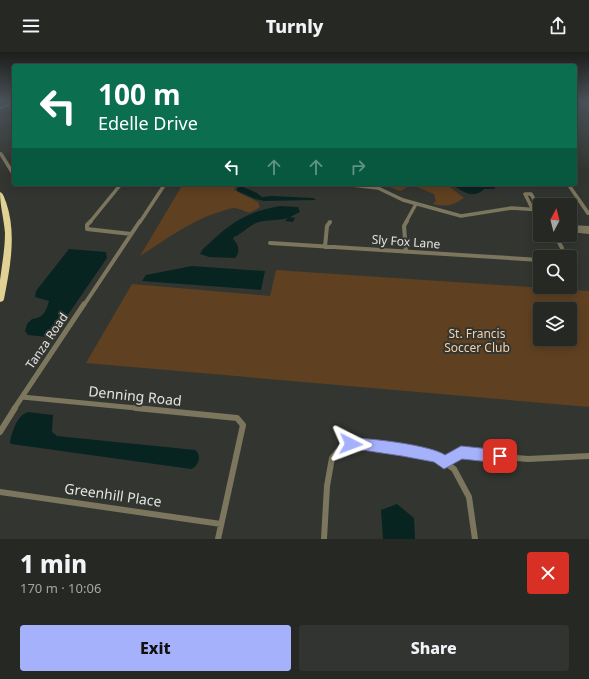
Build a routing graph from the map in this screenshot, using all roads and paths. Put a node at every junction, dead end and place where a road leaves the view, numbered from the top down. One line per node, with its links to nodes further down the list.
1 (0, 153): 2 (street)
2 (12, 172)
3 (119, 186): 17 (street)
4 (164, 186): 17 (street, Tanza Road)
5 (372, 186): 9 (street)
6 (569, 186): 11 (street)
7 (0, 194): 22 (highway)
8 (534, 198): 10 (street)
9 (416, 204): 10 (street); 20 (street)
10 (532, 208)
11 (589, 214)
12 (330, 222): 19 (street)
13 (577, 227): 14 (street)
14 (589, 228)
15 (577, 231): 16 (street)
16 (589, 232)
17 (131, 234): 23 (street, Tanza Road)
18 (270, 243): 19 (street, Sly Fox Lane)
19 (325, 247): 20 (street, Sly Fox Lane)
20 (406, 252): 21 (street, Sly Fox Lane)
21 (533, 260)
22 (0, 298)
23 (22, 397): 24 (street, Tanza Road); 28 (street, Denning Road)
24 (0, 432)
25 (589, 456): 26 (street)
26 (444, 462): 30 (street); 31 (street)
27 (0, 492): 28 (street, Greenhill Place)
28 (221, 524): 29 (street)
29 (218, 539)
30 (324, 539)
31 (475, 539)

